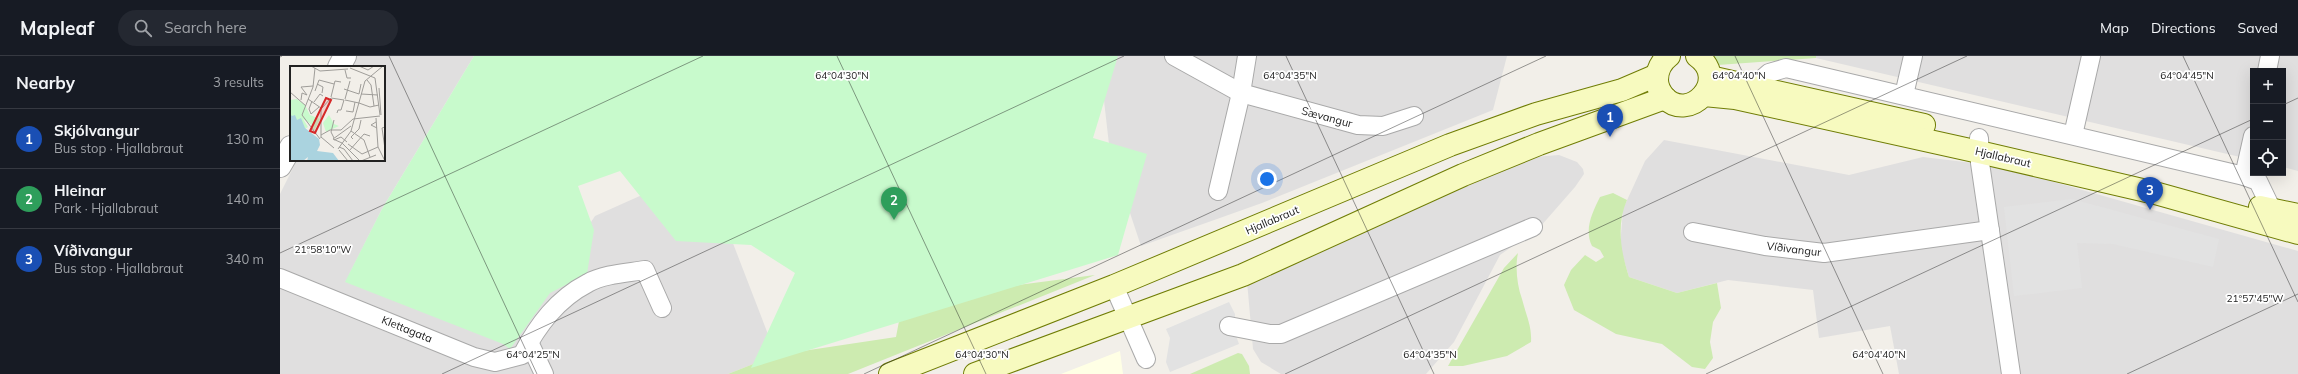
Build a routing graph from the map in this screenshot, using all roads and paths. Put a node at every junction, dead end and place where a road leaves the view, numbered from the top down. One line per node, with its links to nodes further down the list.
1 (345, 56): 9 (street)
2 (1174, 56): 14 (street, Sævangur)
3 (1247, 56): 14 (street)
4 (1669, 56): 11 (main road)
5 (1697, 56): 12 (main road)
6 (1914, 56): 15 (street)
7 (2091, 56): 18 (street)
8 (2270, 56): 10 (street)
9 (340, 66)
10 (2268, 68)
11 (1657, 75): 16 (main road); 32 (main road, Hjallabraut)
12 (1707, 86): 13 (main road, Hjallabraut); 16 (main road); 20 (main road, Hjallabraut)
13 (1754, 86): 15 (street); 20 (main road, Hjallabraut)
14 (1241, 93): 17 (street, Sævangur); 24 (street)
15 (1904, 95): 18 (street)
16 (1666, 98): 34 (main road)
17 (1414, 116)
18 (2073, 135): 23 (street)
19 (2252, 140): 23 (street)
20 (1979, 145): 25 (main road, Hjallabraut); 28 (street); 30 (main road, Hjallabraut)
21 (290, 149): 22 (street)
22 (280, 166)
23 (2244, 176): 25 (street)
24 (1218, 191)
25 (2272, 210): 26 (main road, Hjallabraut)
26 (2298, 215)
27 (1533, 227): 35 (street)
28 (1990, 230): 29 (street, Víðivangur); 41 (street)
29 (1693, 232)
30 (2298, 233)
31 (280, 278): 36 (street, Klettagata)
32 (1114, 286): 34 (street); 39 (main road, Hjallabraut)
33 (662, 308): 36 (street, Klettagata)
34 (1129, 318): 37 (street); 40 (main road)
35 (1229, 326)
36 (529, 342): 38 (street)
37 (1146, 359)
38 (544, 374)
39 (890, 374)
40 (975, 374)
41 (2011, 374)

